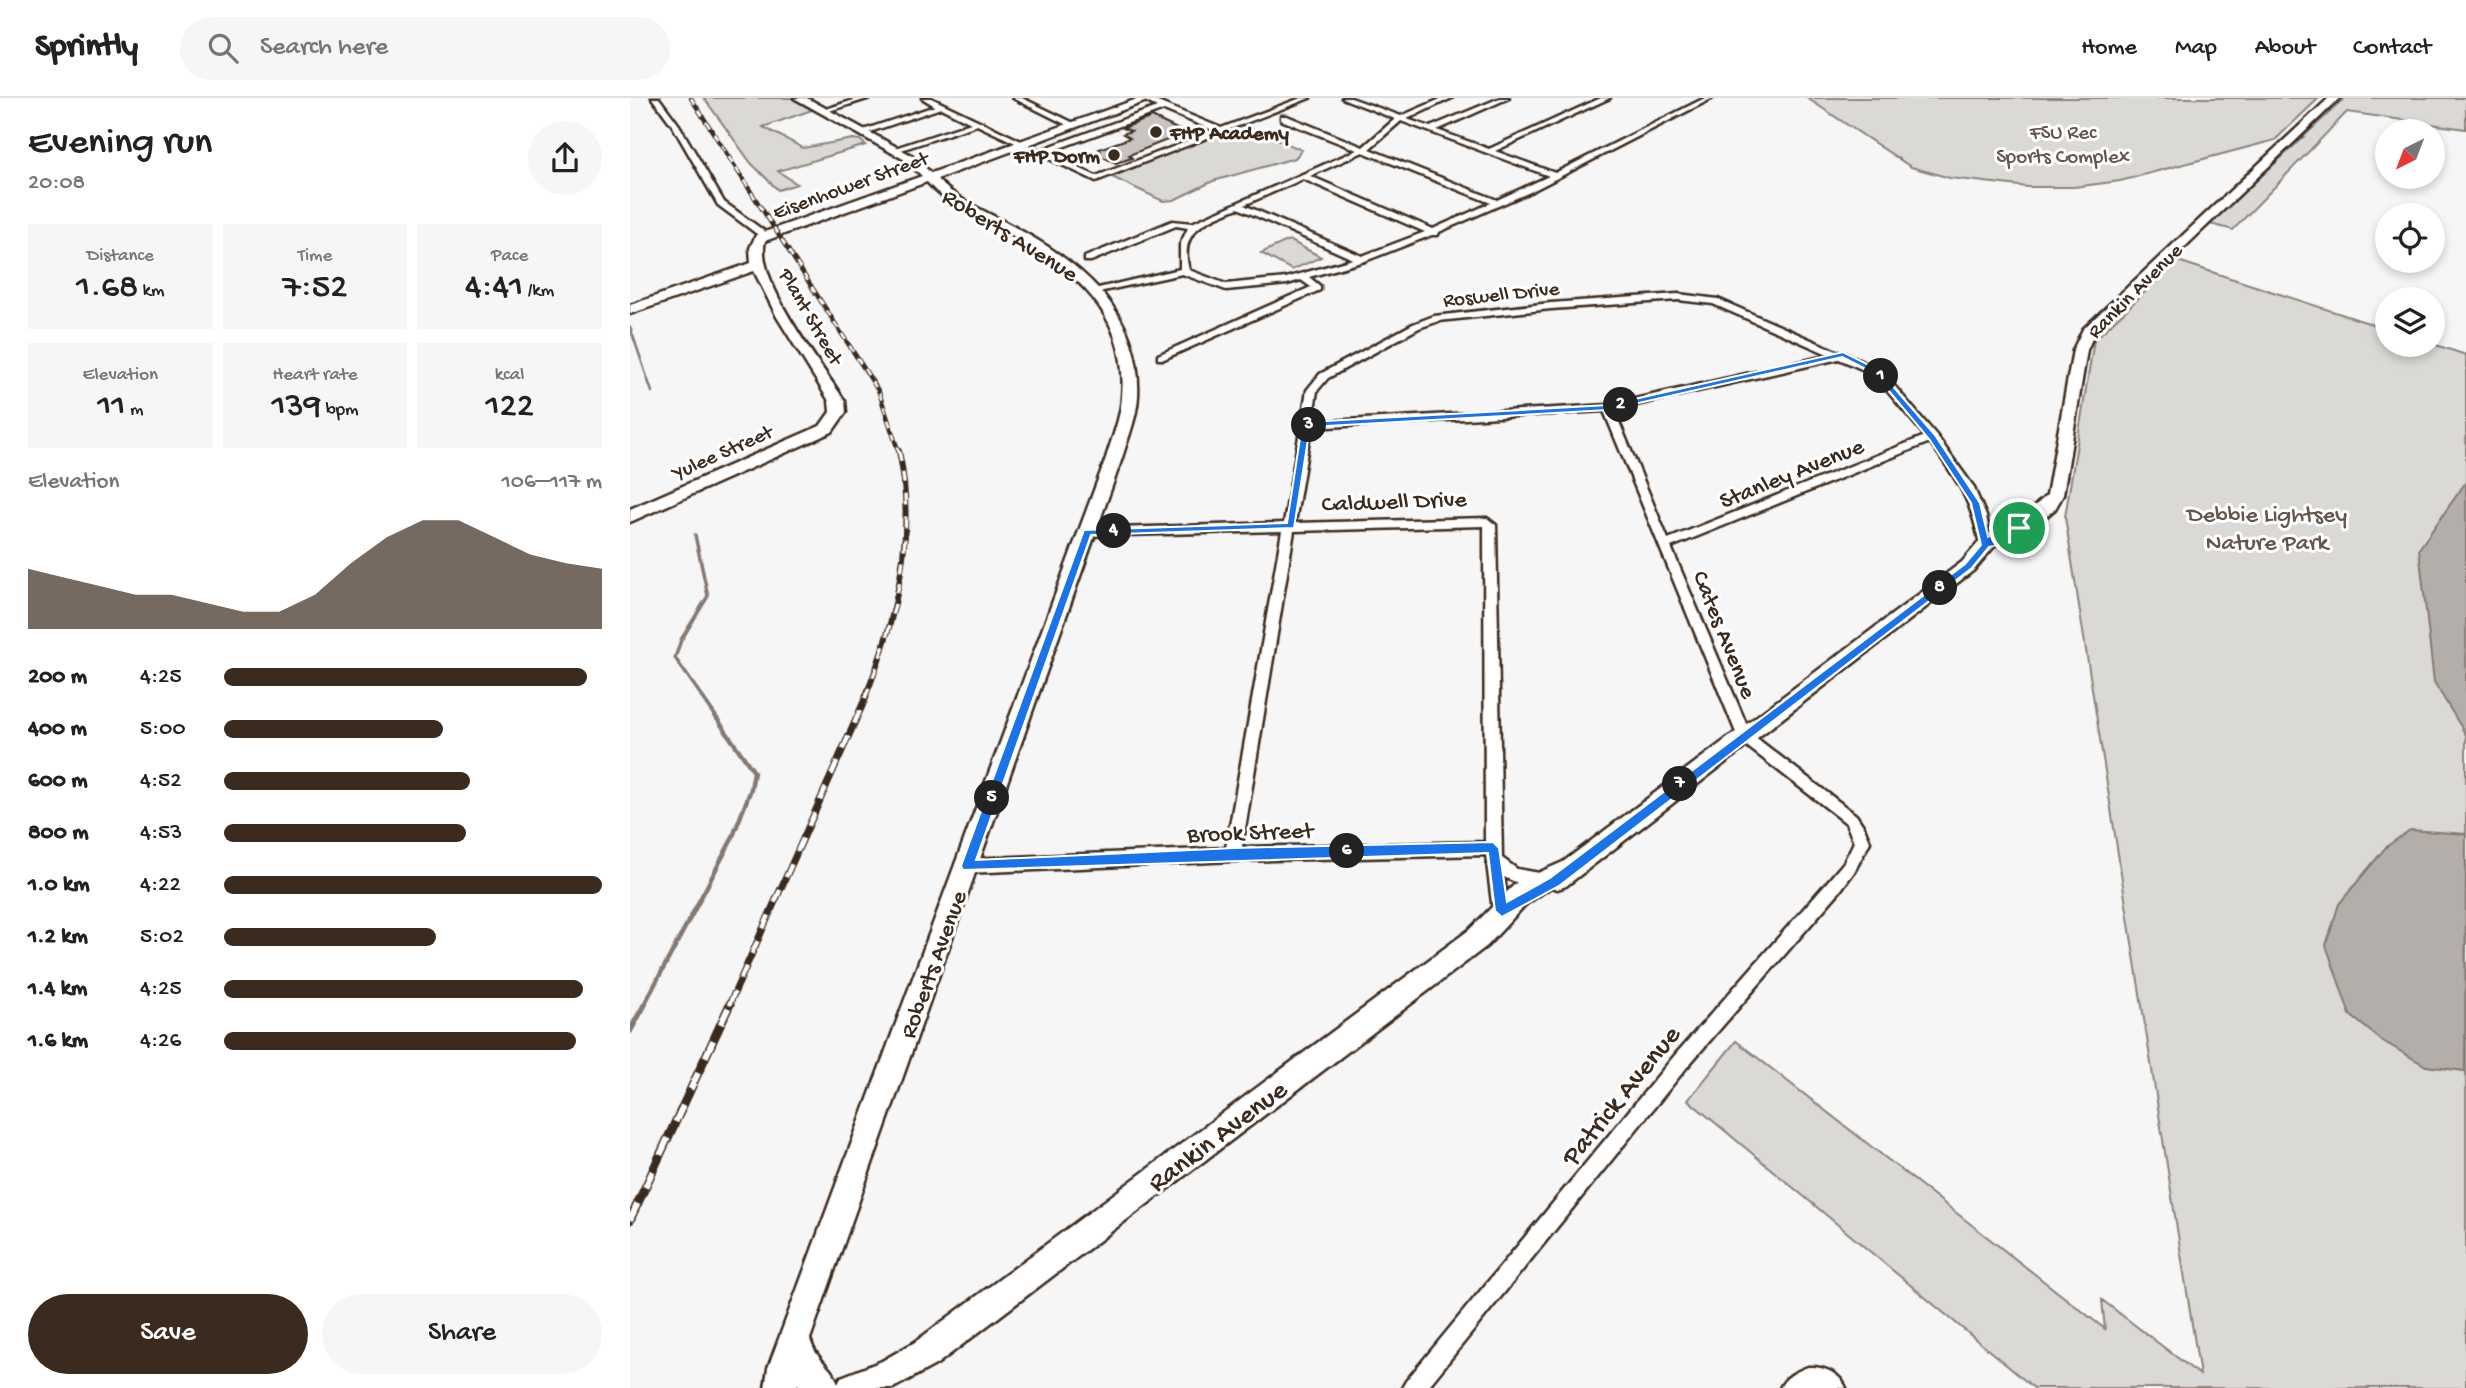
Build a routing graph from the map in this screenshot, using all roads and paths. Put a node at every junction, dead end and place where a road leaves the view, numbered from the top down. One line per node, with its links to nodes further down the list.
1 (655, 98): 36 (street)
2 (799, 98): 16 (street, Roberts Avenue)
3 (867, 98): 16 (street)
4 (925, 98): 14 (street)
5 (1016, 98): 20 (street)
6 (1146, 98): 15 (street); 20 (street, Eisenhower Street)
7 (1307, 98): 22 (street)
8 (1345, 98): 18 (street)
9 (1449, 98): 18 (street)
10 (1506, 98): 21 (street)
11 (1606, 98): 27 (street)
12 (1710, 98): 30 (street)
13 (2335, 98): 54 (street, Rankin Avenue)
14 (941, 106): 19 (street); 23 (street)
15 (1164, 107): 22 (street); 28 (street)
16 (824, 111): 23 (street, Roberts Avenue)
17 (1284, 118): 26 (street)
18 (1400, 119): 21 (street); 26 (street)
19 (977, 123): 24 (street); 25 (street)
20 (1074, 125): 24 (street, Eisenhower Street)
21 (1430, 130): 27 (street)
22 (1221, 131): 28 (street)
23 (861, 132): 25 (street, Roberts Avenue)
24 (1020, 144): 28 (street); 29 (street, Eisenhower Street)
25 (895, 150): 29 (street, Roberts Avenue)
26 (1363, 150): 31 (street); 32 (street)
27 (1488, 152): 30 (street)
28 (1038, 153)
29 (925, 172): 36 (street, Eisenhower Street); 42 (street, Roberts Avenue)
30 (1552, 175): 32 (street)
31 (1303, 176): 33 (street); 35 (street)
32 (1497, 203): 35 (street)
33 (1238, 205): 34 (street); 38 (street)
34 (1193, 226): 37 (street); 40 (street)
35 (1435, 233): 38 (street)
36 (764, 235): 39 (street, Plant Street)
37 (1088, 258)
38 (1360, 260): 41 (street)
39 (758, 265): 43 (street); 47 (street, Plant Street)
40 (1184, 271): 41 (street); 42 (street)
41 (1303, 277): 45 (street)
42 (1097, 290): 52 (street, Roberts Avenue)
43 (630, 310)
44 (1843, 355): 46 (street); 48 (street, Roswell Drive); 49 (street, Roswell Drive)
45 (1161, 356)
46 (1608, 408): 48 (street); 53 (street, Cates Avenue)
47 (830, 425): 50 (street, Yulee Street)
48 (1307, 425): 51 (street, Roswell Drive)
49 (1932, 437): 53 (street, Stanley Avenue); 54 (street, Roswell Drive)
50 (630, 516)
51 (1291, 526): 52 (street, Caldwell Drive); 57 (street, Roswell Drive); 58 (street, Caldwell Drive)
52 (1087, 532): 59 (street, Roberts Avenue)
53 (1665, 545): 55 (street, Cates Avenue)
54 (1986, 545): 55 (street, Rankin Avenue)
55 (1744, 736): 56 (street, Cates Avenue); 60 (street, Rankin Avenue)
56 (1861, 834): 68 (street, Patrick Avenue)
57 (1234, 854): 58 (street, Brook Street); 59 (street, Brook Street)
58 (1495, 855): 61 (street); 62 (street, Caldwell Drive)
59 (967, 866): 63 (street, Roberts Avenue)
60 (1566, 871): 61 (street, Rankin Avenue); 62 (street, Rankin Avenue)
61 (1540, 880): 62 (street, Rankin Avenue)
62 (1502, 911): 64 (street, Rankin Avenue)
63 (795, 1341): 65 (street); 66 (street, Roberts Avenue)
64 (926, 1353): 65 (street, Rankin Avenue); 67 (street, Rankin Avenue)
65 (835, 1387)
66 (781, 1388)
67 (893, 1388)
68 (1413, 1388)
69 (1791, 1388): 70 (street)
70 (1835, 1388)

